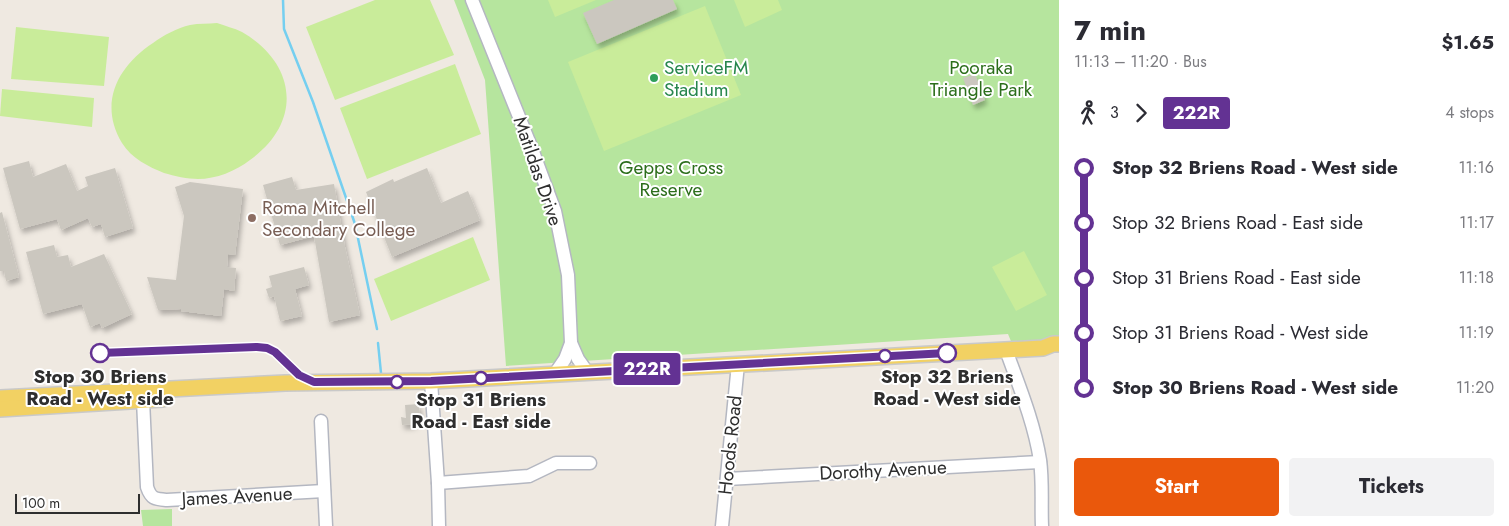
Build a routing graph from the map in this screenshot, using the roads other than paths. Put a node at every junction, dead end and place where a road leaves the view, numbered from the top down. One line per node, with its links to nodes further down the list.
1 (472, 0): 2 (street, Matildas Drive)
2 (571, 342): 8 (street); 9 (street, Matildas Drive)
3 (1059, 344): 4 (main road)
4 (1043, 348): 5 (main road); 6 (main road)
5 (1006, 350): 7 (main road); 15 (street)
6 (1059, 354)
7 (738, 364): 8 (main road); 17 (street, Hoods Road)
8 (588, 373): 9 (main road)
9 (554, 375): 10 (main road)
10 (431, 381): 11 (main road); 18 (street)
11 (142, 395): 12 (main road); 13 (main road); 19 (street, James Avenue)
12 (0, 398)
13 (0, 409)
14 (321, 421): 19 (street)
15 (1040, 462): 17 (street, Dorothy Avenue); 23 (street)
16 (590, 463): 18 (street)
17 (727, 479): 22 (street, Hoods Road)
18 (438, 483): 21 (street)
19 (324, 490): 20 (street)
20 (326, 526)
21 (439, 526)
22 (722, 526)
23 (1042, 526)

